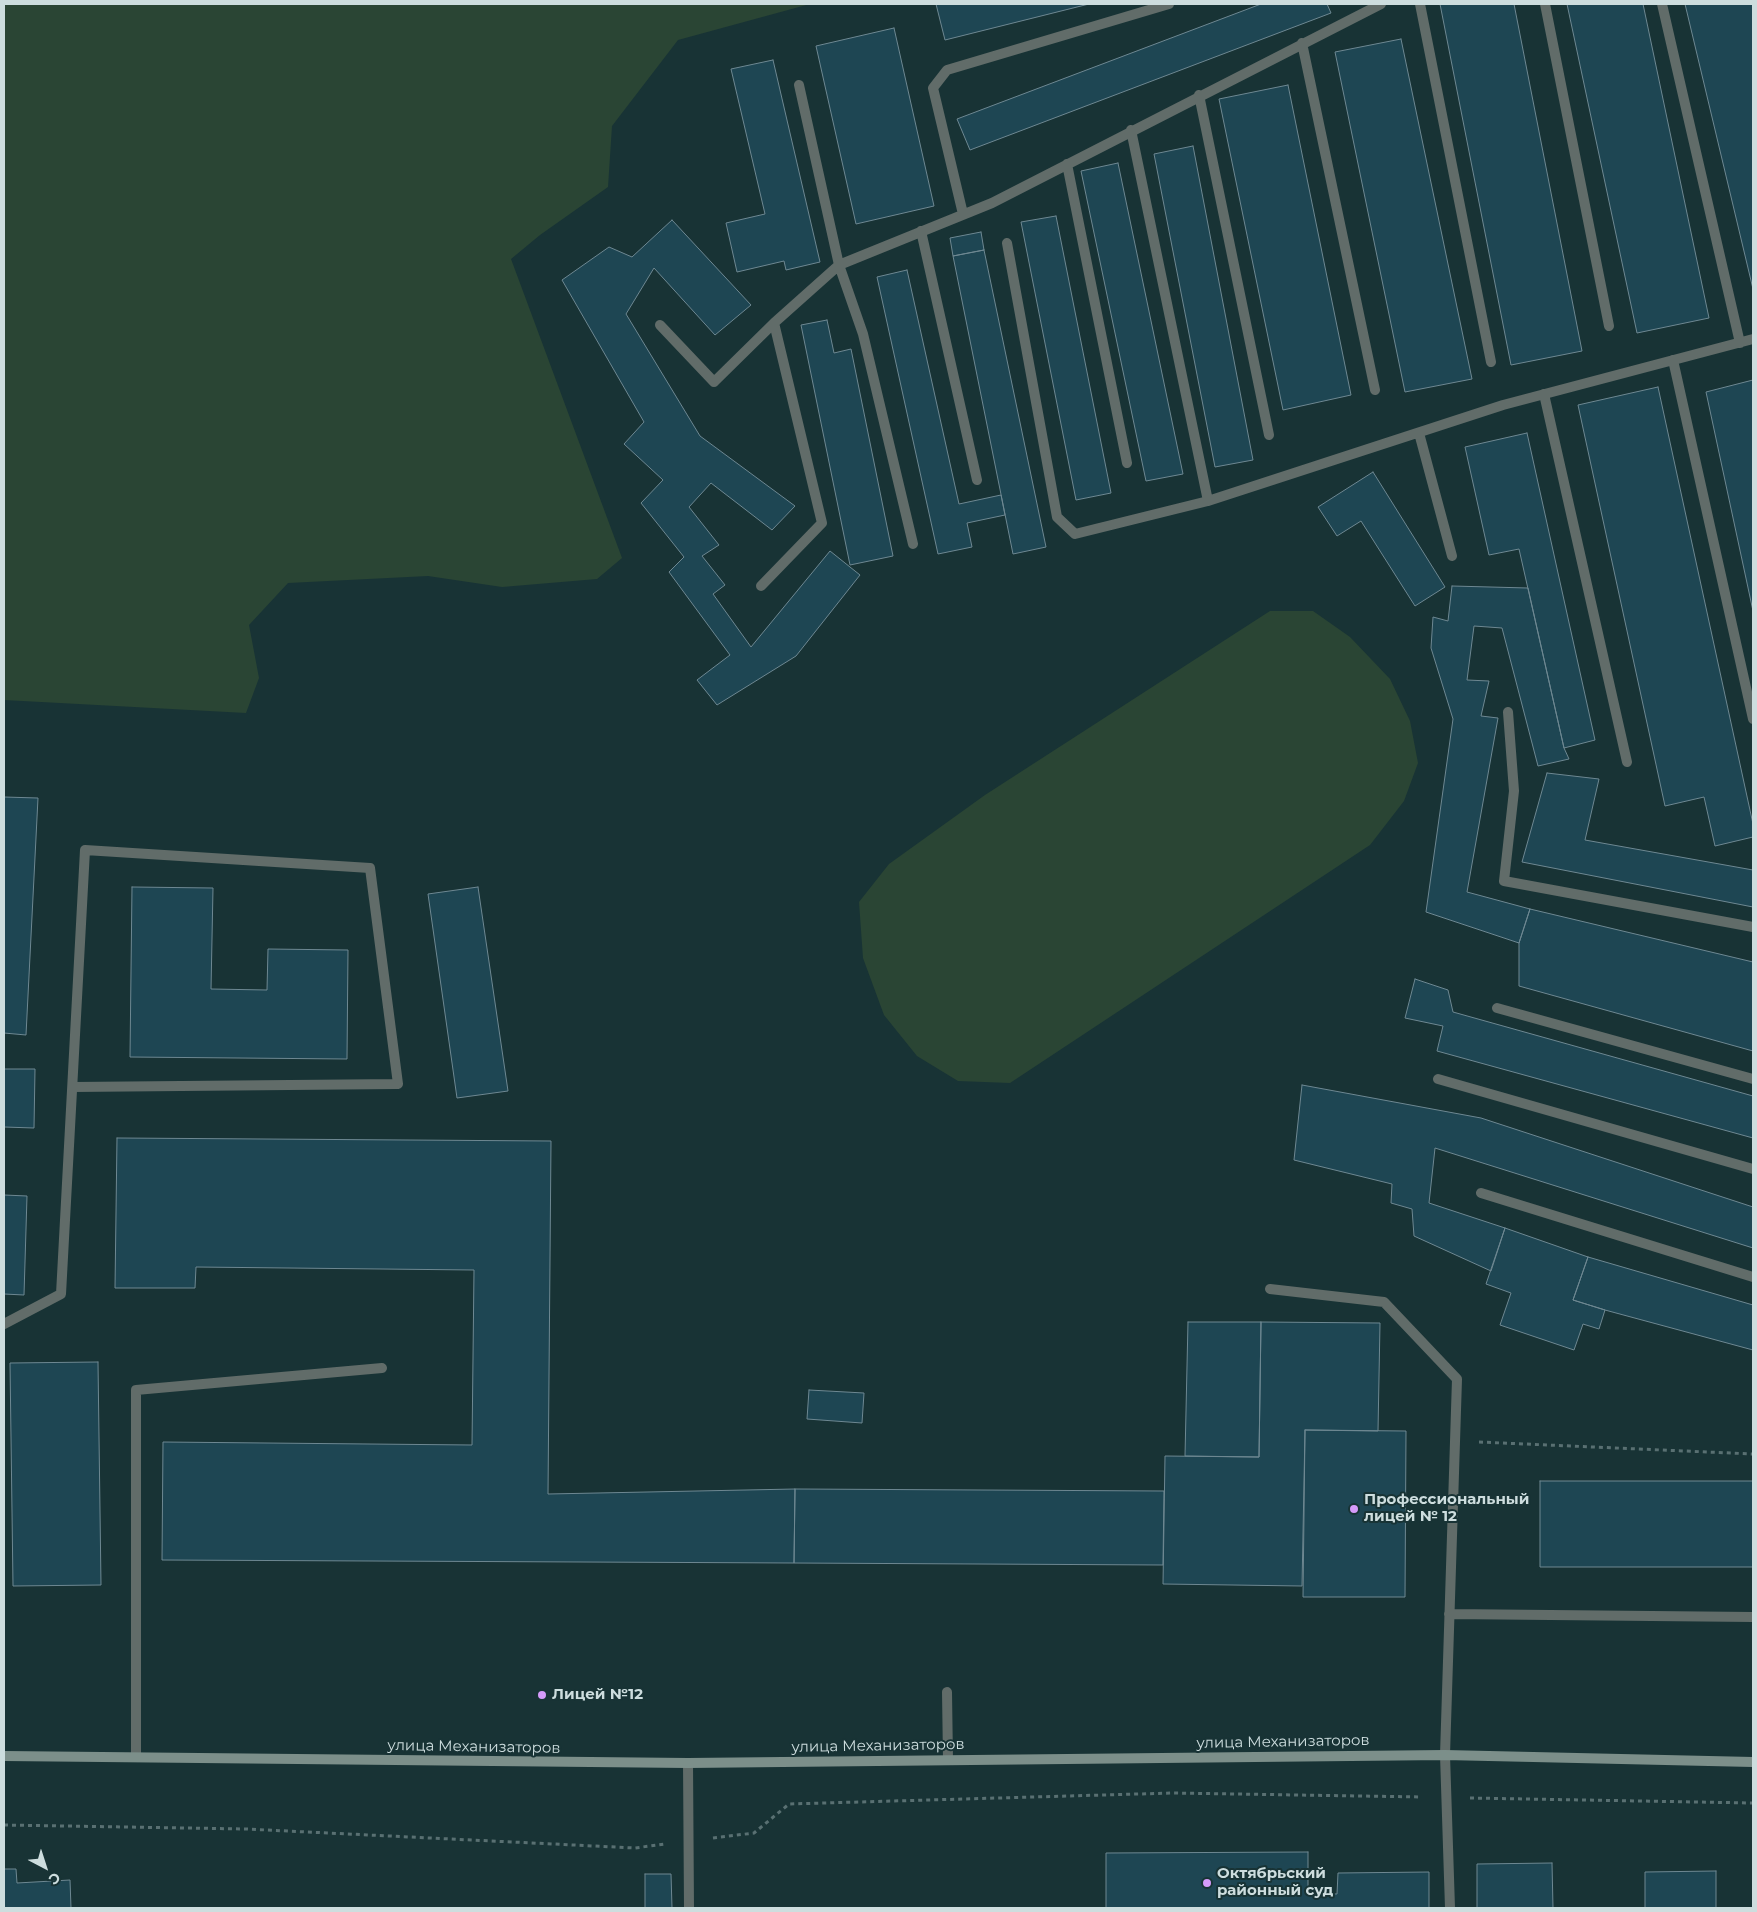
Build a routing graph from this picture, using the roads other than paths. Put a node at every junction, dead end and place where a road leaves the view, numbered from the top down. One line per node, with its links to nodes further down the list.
1 (1169, 4): 11 (lane)
2 (1381, 4): 6 (lane)
3 (1420, 4): 21 (lane)
4 (1545, 4): 17 (lane)
5 (1662, 4): 19 (lane)
6 (1302, 43): 8 (lane); 22 (lane)
7 (799, 85): 14 (lane)
8 (1199, 95): 9 (lane); 25 (lane)
9 (1131, 130): 10 (lane); 28 (lane)
10 (1067, 164): 11 (lane); 26 (lane)
11 (963, 214): 12 (lane)
12 (921, 231): 14 (lane); 27 (lane)
13 (1007, 243): 28 (lane)
14 (839, 265): 15 (lane); 29 (lane)
15 (774, 323): 16 (lane); 31 (lane)
16 (660, 325)
17 (1609, 326)
18 (1753, 339): 19 (lane)
19 (1740, 343): 20 (lane)
20 (1673, 360): 23 (lane); 33 (lane)
21 (1491, 362)
22 (1375, 390)
23 (1544, 394): 24 (lane); 34 (lane)
24 (1419, 432): 28 (lane); 30 (lane)
25 (1269, 435)
26 (1127, 463)
27 (977, 480)
28 (1208, 501)
29 (913, 544)
30 (1452, 556)
31 (761, 586)
32 (1508, 712): 35 (lane)
33 (1753, 719)
34 (1627, 762)
35 (1753, 928)
36 (1497, 1008): 38 (lane)
37 (1438, 1079): 40 (lane)
38 (1753, 1079)
39 (73, 1087): 39 (lane); 44 (lane)
40 (1753, 1168)
41 (1481, 1193): 42 (lane)
42 (1753, 1277)
43 (1270, 1289): 46 (lane)
44 (4, 1324)
45 (382, 1368): 51 (lane)
46 (1449, 1614): 47 (lane); 49 (lane)
47 (1753, 1617)
48 (947, 1692): 52 (lane)
49 (1445, 1755): 52 (main road, улица Механизаторов); 53 (main road, улица Механизаторов); 56 (lane)
50 (4, 1756): 51 (main road, улица Механизаторов)
51 (136, 1757): 54 (main road, улица Механизаторов)
52 (948, 1760): 54 (main road, улица Механизаторов)
53 (1753, 1762)
54 (688, 1763): 55 (lane)
55 (689, 1908)
56 (1450, 1908)

